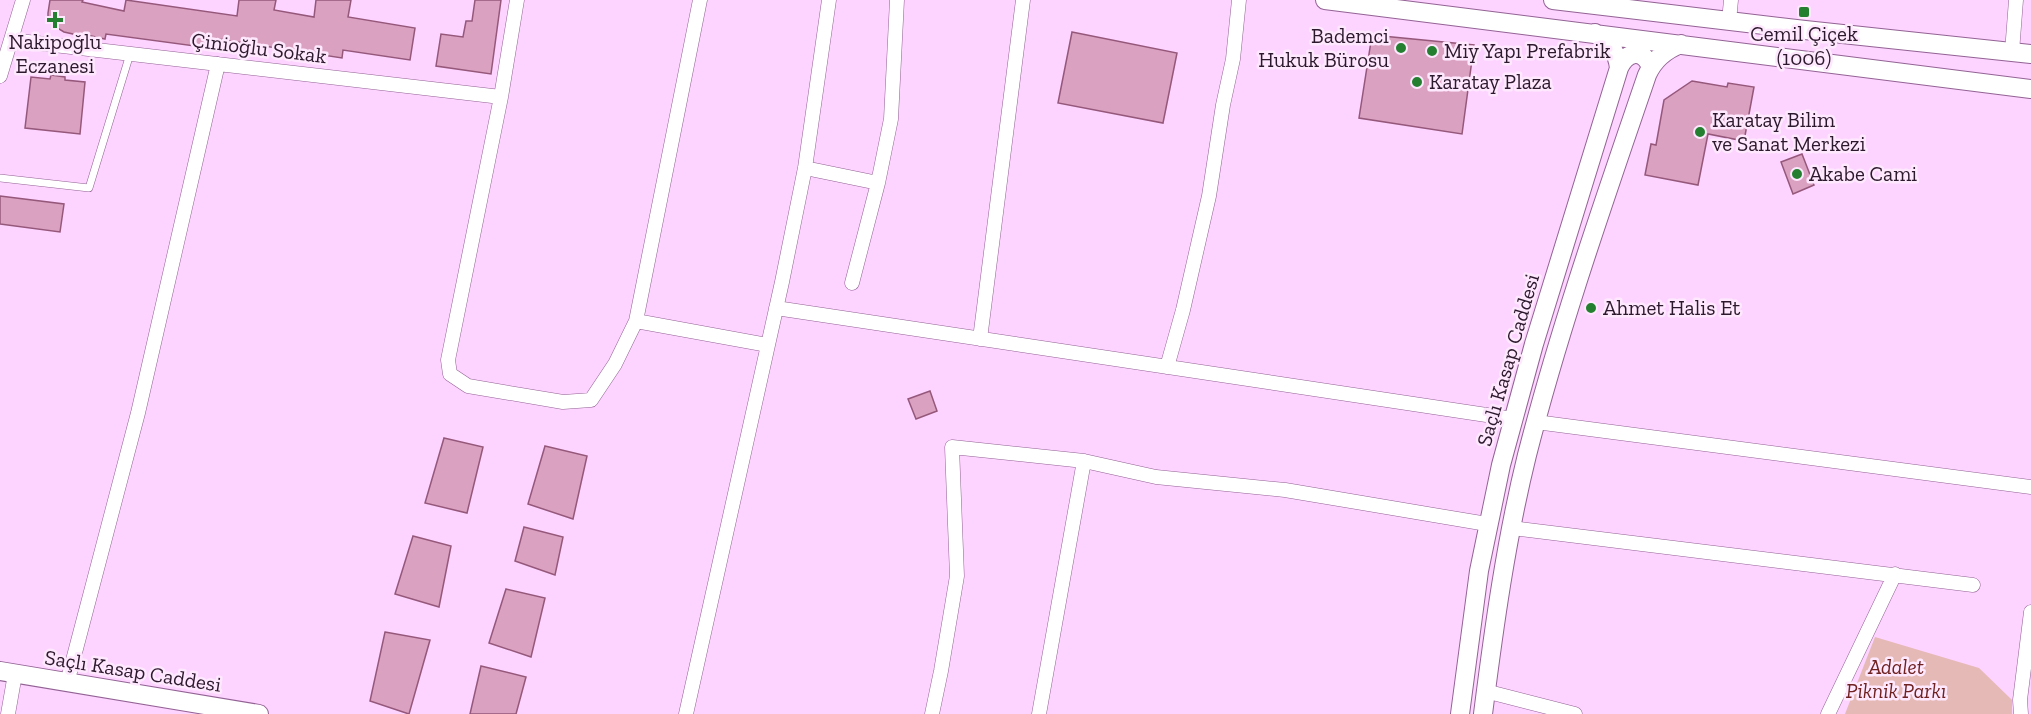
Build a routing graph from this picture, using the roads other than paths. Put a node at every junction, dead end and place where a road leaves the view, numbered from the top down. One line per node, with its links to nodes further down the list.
1 (23, 0): 14 (street)
2 (518, 0): 24 (street)
3 (700, 0): 30 (street)
4 (829, 0): 25 (street)
5 (897, 0): 27 (street)
6 (1023, 0): 31 (street)
7 (1239, 0): 33 (street)
8 (1325, 0): 13 (street)
9 (1552, 0): 12 (street)
10 (1731, 0): 12 (street)
11 (2016, 0): 16 (street)
12 (1729, 21): 16 (street)
13 (1595, 33): 15 (street); 21 (street)
14 (11, 40): 17 (street, Çinioğlu Sokak); 22 (street)
15 (1681, 44): 20 (street); 23 (street)
16 (2012, 52): 18 (street)
17 (130, 54): 19 (street, Çinioğlu Sokak); 26 (lane)
18 (2031, 54)
19 (218, 64): 24 (street, Çinioğlu Sokak); 44 (street)
20 (1650, 67): 21 (street); 35 (street, Saçlı Kasap Caddesi)
21 (1619, 68): 34 (street, Saçlı Kasap Caddesi)
22 (0, 76)
23 (2031, 89)
24 (501, 97): 30 (street)
25 (805, 168): 27 (street); 29 (street)
26 (0, 178)
27 (878, 183): 28 (street)
28 (852, 284)
29 (776, 308): 31 (street); 32 (street)
30 (636, 321): 32 (street)
31 (980, 339): 33 (street)
32 (768, 345): 48 (street)
33 (1167, 367): 34 (street)
34 (1513, 418): 38 (street, Saçlı Kasap Caddesi)
35 (1536, 422): 37 (street); 39 (street, Saçlı Kasap Caddesi)
36 (1084, 461): 38 (street); 49 (street); 50 (street)
37 (2031, 487)
38 (1487, 524): 51 (street, Saçlı Kasap Caddesi)
39 (1512, 528): 40 (street); 45 (street, Saçlı Kasap Caddesi)
40 (1895, 574): 41 (street); 54 (street)
41 (1973, 585)
42 (2031, 612): 55 (street)
43 (7, 672): 44 (street, Saçlı Kasap Caddesi); 46 (street)
44 (67, 683): 47 (street, Saçlı Kasap Caddesi)
45 (1485, 691): 52 (street, Saçlı Kasap Caddesi); 53 (street)
46 (8, 714)
47 (259, 714)
48 (686, 714)
49 (932, 714)
50 (1039, 714)
51 (1460, 714)
52 (1482, 714)
53 (1575, 714)
54 (1828, 714)
55 (2021, 714)

